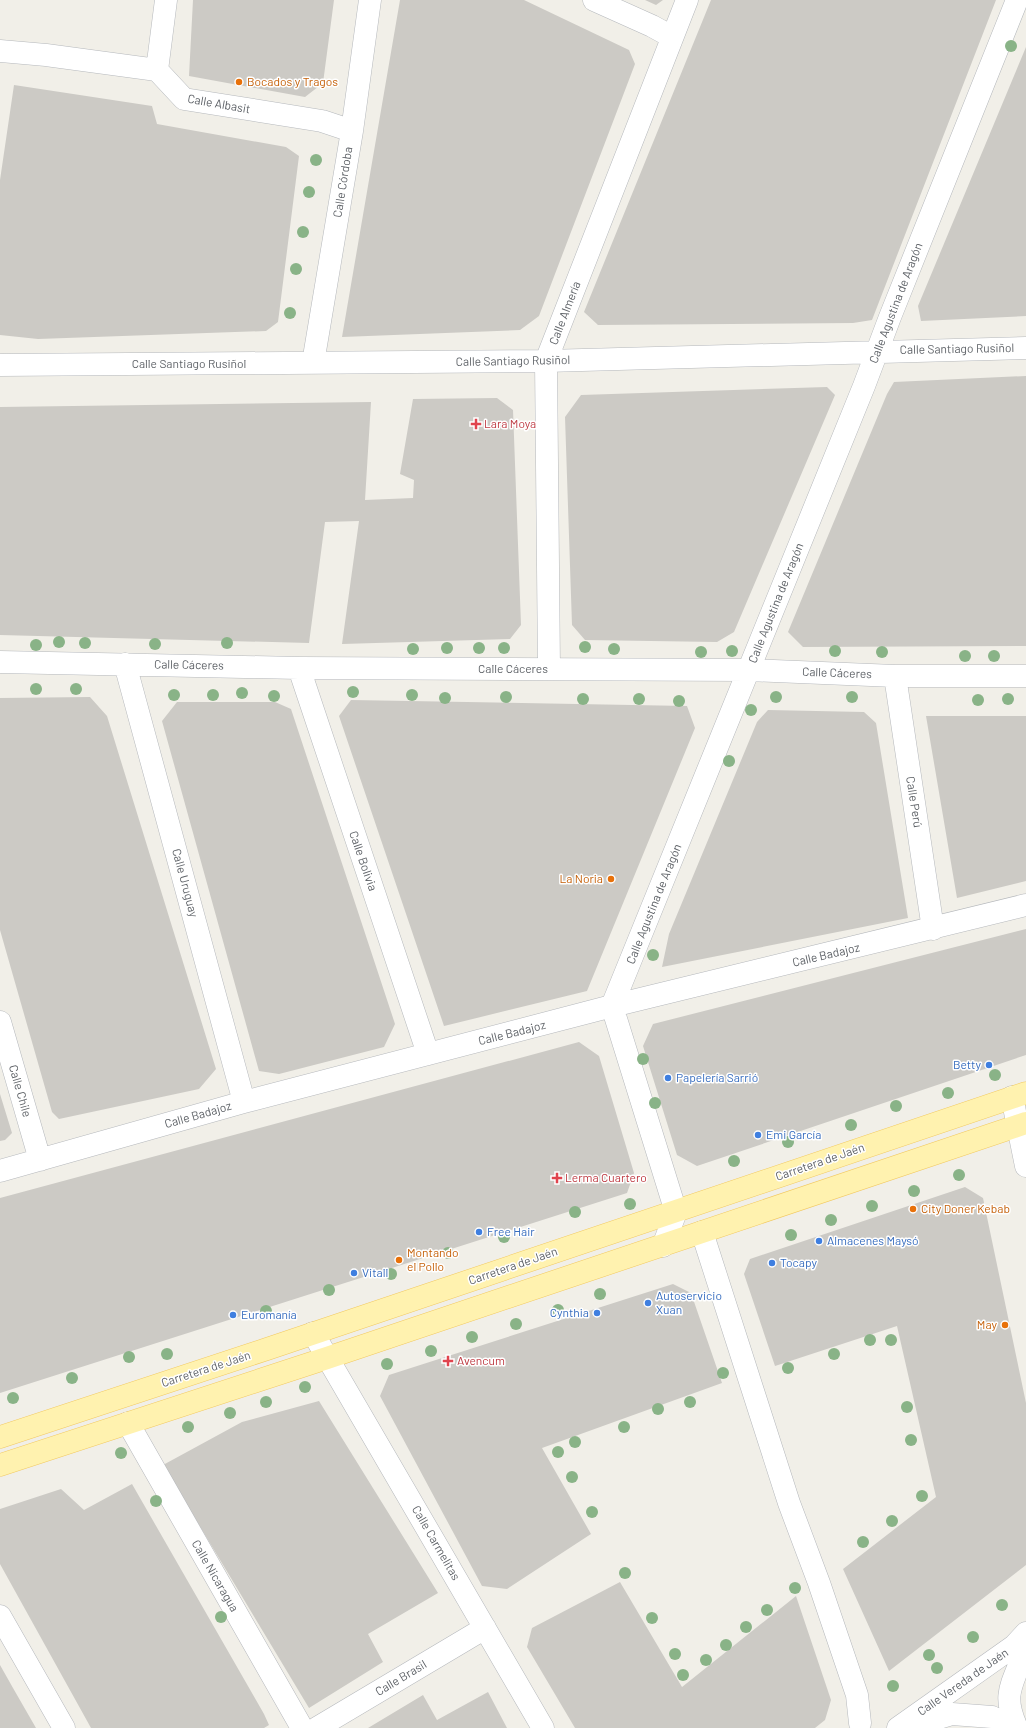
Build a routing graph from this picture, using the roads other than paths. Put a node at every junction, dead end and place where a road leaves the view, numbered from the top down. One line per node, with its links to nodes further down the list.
1 (166, 0): 8 (street)
2 (370, 0): 9 (street, Calle Córdoba)
3 (594, 0): 6 (street)
4 (687, 0): 6 (street, Calle Almería)
5 (1017, 0): 11 (street, Calle Agustina de Aragón)
6 (672, 37): 12 (street, Calle Almería)
7 (0, 51): 8 (street)
8 (157, 70): 9 (street, Calle Albasit)
9 (352, 131): 13 (street, Calle Córdoba)
10 (1026, 348): 11 (street, Calle Santiago Rusiñol)
11 (877, 351): 12 (street, Calle Santiago Rusiñol); 19 (street, Calle Agustina de Aragón)
12 (546, 361): 13 (street, Calle Santiago Rusiñol); 18 (street, Calle Almería)
13 (313, 363): 14 (street, Calle Santiago Rusiñol)
14 (0, 365)
15 (0, 662): 16 (street, Calle Cáceres)
16 (125, 664): 17 (street, Calle Cáceres); 28 (street, Calle Uruguay)
17 (299, 668): 18 (street, Calle Cáceres); 26 (street, Calle Bolivia)
18 (549, 669): 19 (street, Calle Cáceres)
19 (749, 670): 20 (street, Calle Cáceres); 24 (street, Calle Agustina de Aragón)
20 (895, 676): 21 (street, Calle Cáceres); 23 (street, Calle Perú)
21 (1026, 676)
22 (1026, 906): 23 (street, Calle Badajoz)
23 (933, 929): 24 (street, Calle Badajoz)
24 (612, 1006): 26 (street, Calle Badajoz); 33 (street)
25 (0, 1022): 30 (street, Calle Chile)
26 (428, 1054): 28 (street, Calle Badajoz)
27 (1019, 1095): 29 (street); 33 (main road, Carretera de Jaén)
28 (244, 1102): 30 (street, Calle Badajoz)
29 (1022, 1124): 31 (street); 34 (main road)
30 (40, 1160): 32 (street, Calle Badajoz)
31 (1026, 1166)
32 (0, 1171)
33 (676, 1212): 35 (street); 36 (main road, Carretera de Jaén)
34 (702, 1232): 35 (main road); 45 (street)
35 (663, 1246): 37 (main road)
36 (313, 1333): 37 (street, Calle Carmelitas); 39 (main road, Carretera de Jaén)
37 (327, 1358): 38 (main road); 42 (street, Calle Carmelitas)
38 (128, 1423): 40 (main road); 47 (street, Calle Nicaragua)
39 (0, 1437)
40 (0, 1464)
41 (0, 1616): 46 (street)
42 (485, 1628): 48 (street, Calle Brasil); 49 (street, Calle Carmelitas)
43 (1026, 1633): 50 (street, Calle Vereda de Jaén)
44 (1025, 1655): 52 (street)
45 (860, 1723)
46 (64, 1728)
47 (302, 1728)
48 (317, 1728)
49 (543, 1728)
50 (898, 1728)
51 (905, 1728): 52 (street, Calle Vereda de Jaén)
52 (1016, 1728)

